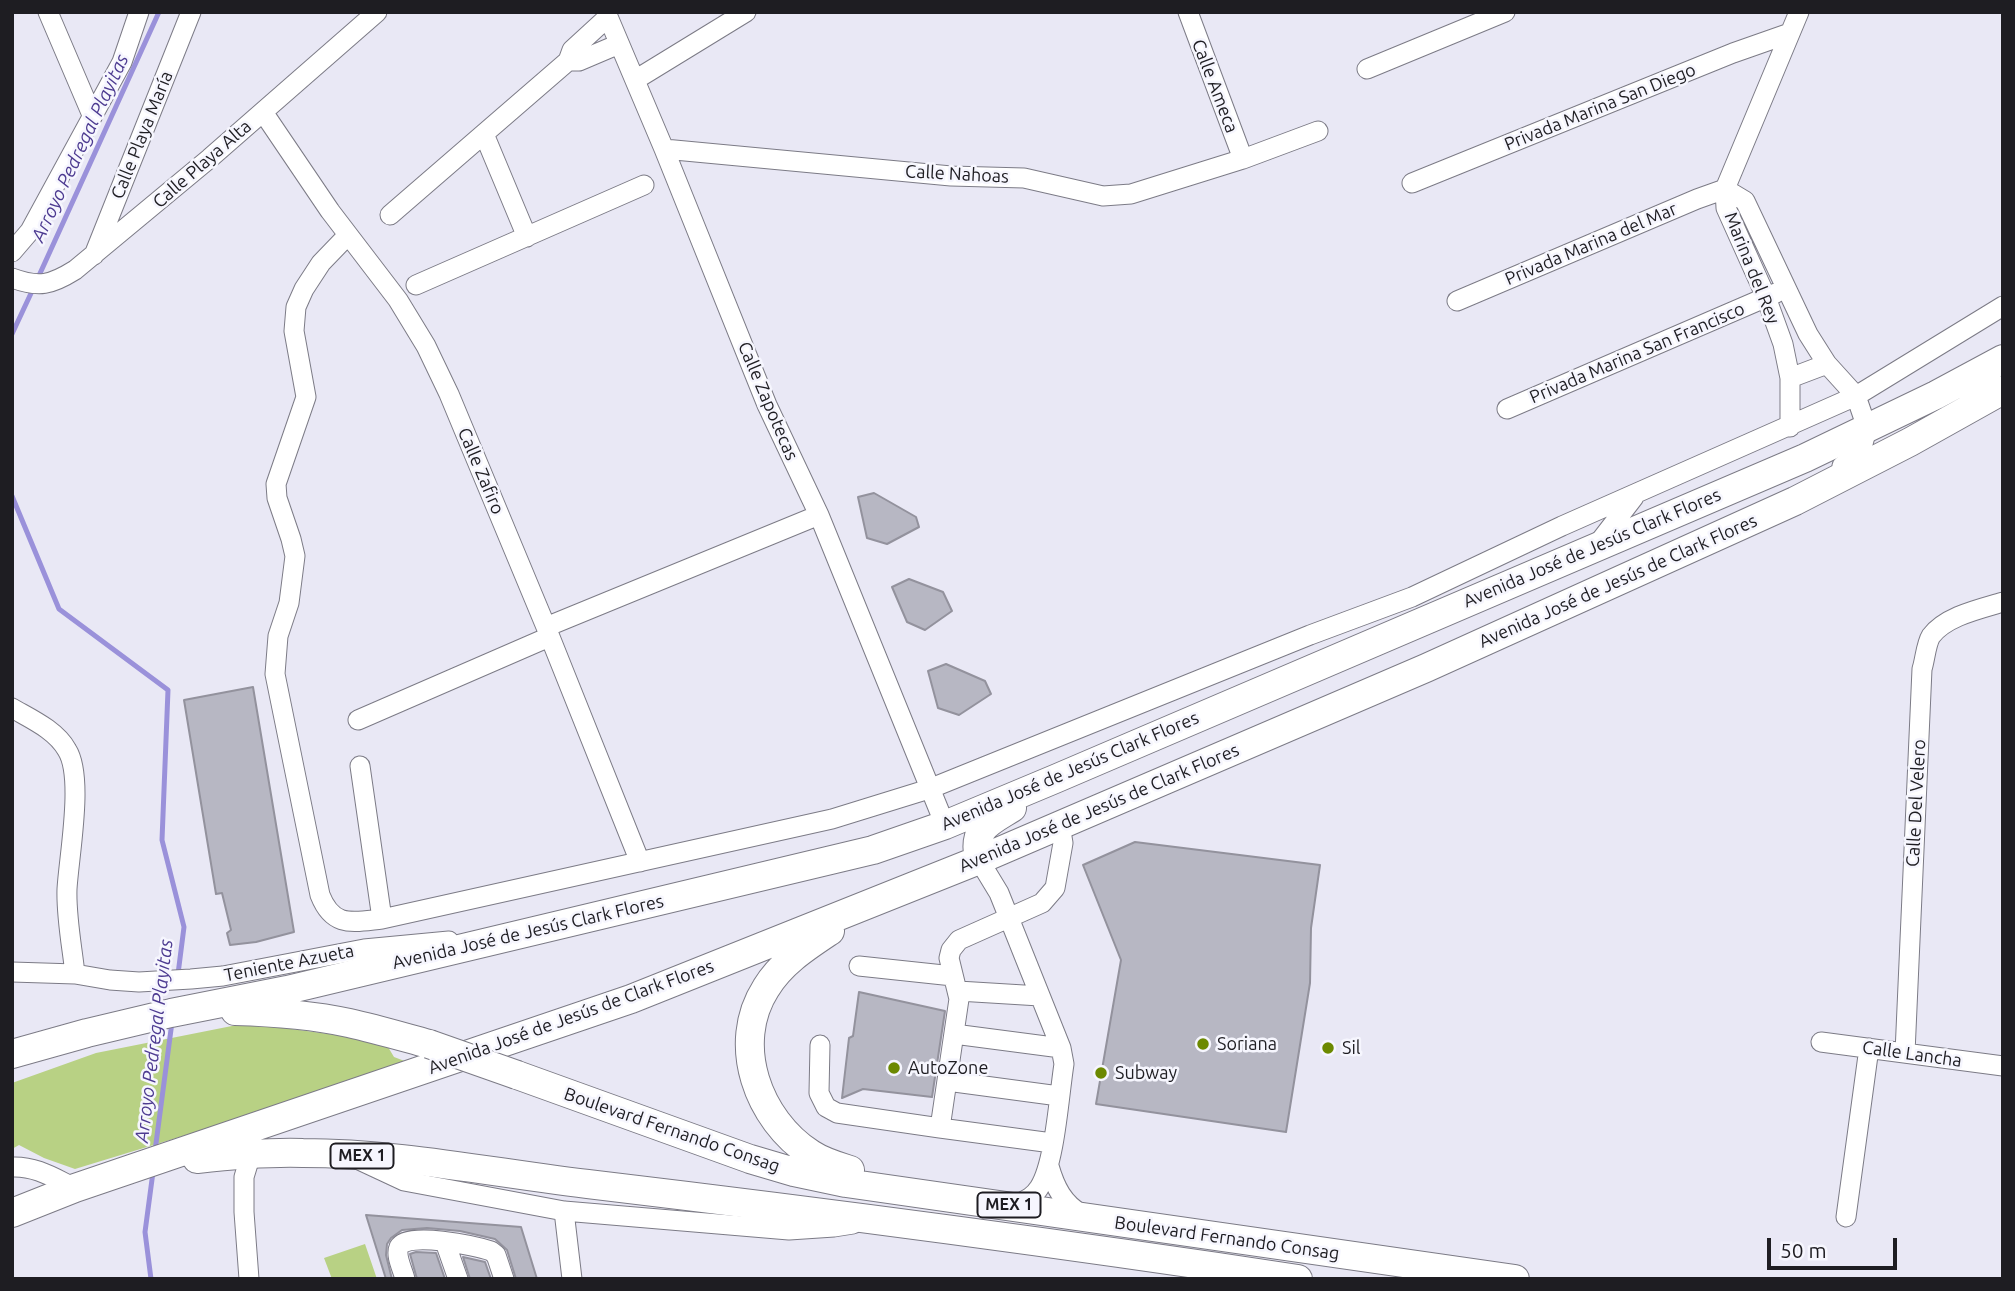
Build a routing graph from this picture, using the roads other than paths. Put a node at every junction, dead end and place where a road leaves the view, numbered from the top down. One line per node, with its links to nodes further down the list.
1 (48, 12): 16 (street)
2 (139, 12): 16 (street)
3 (191, 12): 28 (street, Calle Playa María)
4 (377, 12): 15 (street, Calle Playa Alta)
5 (746, 12): 14 (street)
6 (1188, 12): 20 (street, Calle Ameca)
7 (1505, 12): 13 (street)
8 (1799, 12): 10 (street)
9 (607, 15): 11 (street, Calle Zapotecas); 12 (street)
10 (1790, 33): 21 (street, Privada Marina San Diego); 23 (street)
11 (619, 44): 12 (street); 14 (street, Calle Zapotecas)
12 (569, 61): 18 (street)
13 (1367, 69)
14 (635, 80): 19 (street, Calle Zapotecas)
15 (263, 112): 25 (street, Calle Zafiro); 28 (street, Calle Playa Alta)
16 (92, 114): 27 (street)
17 (1318, 131): 20 (street, Calle Nahoas)
18 (484, 134): 24 (street); 26 (street)
19 (664, 149): 20 (street, Calle Nahoas); 47 (street, Calle Zapotecas)
20 (1243, 159)
21 (1412, 183)
22 (644, 186): 26 (street)
23 (1725, 189): 31 (street, Marina del Rey); 32 (street, Marina del Rey); 33 (street, Privada Marina del Mar)
24 (390, 215)
25 (348, 235): 50 (street, Calle Zafiro); 61 (street)
26 (527, 237): 30 (street)
27 (12, 252)
28 (93, 257): 29 (street, Calle Playa Alta)
29 (12, 278)
30 (416, 285)
31 (1786, 289): 32 (street, Privada Marina San Francisco); 36 (street, Marina del Rey)
32 (1766, 297): 37 (street, Marina del Rey); 41 (street, Privada Marina San Francisco)
33 (1457, 301)
34 (2003, 306): 40 (street)
35 (2003, 359): 39 (highway, Avenida José de Jesús Clark Flores)
36 (1828, 364): 37 (street); 40 (street, Marina del Rey)
37 (1790, 378): 42 (street, Marina del Rey)
38 (2003, 390): 44 (highway, Avenida José de Jesús de Clark Flores)
39 (1936, 395): 43 (highway, Avenida José de Jesús Clark Flores); 44 (highway)
40 (1856, 396): 42 (street); 43 (street)
41 (1507, 408)
42 (1790, 426): 45 (street)
43 (1867, 428): 46 (street); 48 (highway, Avenida José de Jesús Clark Flores)
44 (1910, 442): 46 (highway, Avenida José de Jesús de Clark Flores)
45 (1637, 494): 48 (street); 55 (street)
46 (1795, 501): 57 (highway, Avenida José de Jesús de Clark Flores)
47 (818, 515): 50 (street); 55 (street, Calle Zapotecas)
48 (1597, 546): 54 (highway, Avenida José de Jesús Clark Flores)
49 (2003, 602): 75 (street, Calle Del Velero)
50 (547, 632): 52 (street); 59 (street, Calle Zafiro)
51 (12, 708): 66 (street)
52 (358, 720)
53 (360, 766): 61 (street)
54 (1055, 779): 56 (highway, Avenida José de Jesús Clark Flores); 58 (highway)
55 (929, 789): 56 (street, Calle Zapotecas); 59 (street)
56 (945, 825): 63 (highway, Avenida José de Jesús Clark Flores)
57 (1060, 825): 58 (highway, Avenida José de Jesús de Clark Flores); 62 (street)
58 (988, 856): 60 (highway, Avenida José de Jesús de Clark Flores); 62 (street)
59 (640, 862): 61 (street)
60 (872, 903): 84 (highway, Avenida José de Jesús de Clark Flores); 88 (highway)
61 (382, 919)
62 (1010, 919): 67 (street); 68 (street)
63 (502, 938): 66 (street, Teniente Azueta); 69 (highway, Avenida José de Jesús Clark Flores)
64 (859, 966): 67 (street)
65 (12, 972): 66 (street, Teniente Azueta)
66 (75, 974)
67 (955, 983): 68 (street); 70 (street)
68 (1040, 996): 73 (street)
69 (87, 1033): 76 (highway, MEX 1); 88 (highway, Boulevard Fernando Consag / MEX 1, bridge)
70 (954, 1034): 73 (street); 78 (street)
71 (1821, 1042): 74 (street, Calle Lancha)
72 (820, 1045): 80 (street)
73 (1061, 1048): 79 (street)
74 (1869, 1048): 75 (street, Calle Lancha); 92 (street)
75 (1905, 1053): 77 (street, Calle Lancha)
76 (12, 1054)
77 (2003, 1066)
78 (947, 1081): 79 (street); 80 (street)
79 (1059, 1096): 81 (street)
80 (940, 1128): 81 (street)
81 (1052, 1143): 85 (street)
82 (251, 1154): 83 (highway, Boulevard Fernando Consag / MEX 1); 84 (highway, Boulevard Fernando Consag / MEX 1); 98 (street)
83 (349, 1155): 90 (street); 94 (highway, Boulevard Fernando Consag / MEX 1)
84 (147, 1166): 87 (highway, MEX 1)
85 (1049, 1166): 89 (street); 93 (street)
86 (12, 1167): 87 (street)
87 (75, 1188): 91 (highway, MEX 1)
88 (898, 1190): 89 (highway, Boulevard Fernando Consag / MEX 1)
89 (1013, 1206): 93 (highway, Boulevard Fernando Consag / MEX 1)
90 (564, 1212): 94 (street); 102 (street)
91 (12, 1213)
92 (1846, 1217)
93 (1092, 1218): 95 (highway, Boulevard Fernando Consag / MEX 1)
94 (879, 1219): 97 (highway, Boulevard Fernando Consag / MEX 1)
95 (1201, 1234): 97 (highway); 104 (highway, Boulevard Fernando Consag / MEX 1)
96 (445, 1242): 99 (street); 100 (street); 101 (street)
97 (1195, 1264): 103 (highway, Boulevard Fernando Consag / MEX 1)
98 (249, 1279)
99 (405, 1279)
100 (458, 1279)
101 (504, 1279)
102 (572, 1279)
103 (1298, 1279)
104 (1514, 1279)

